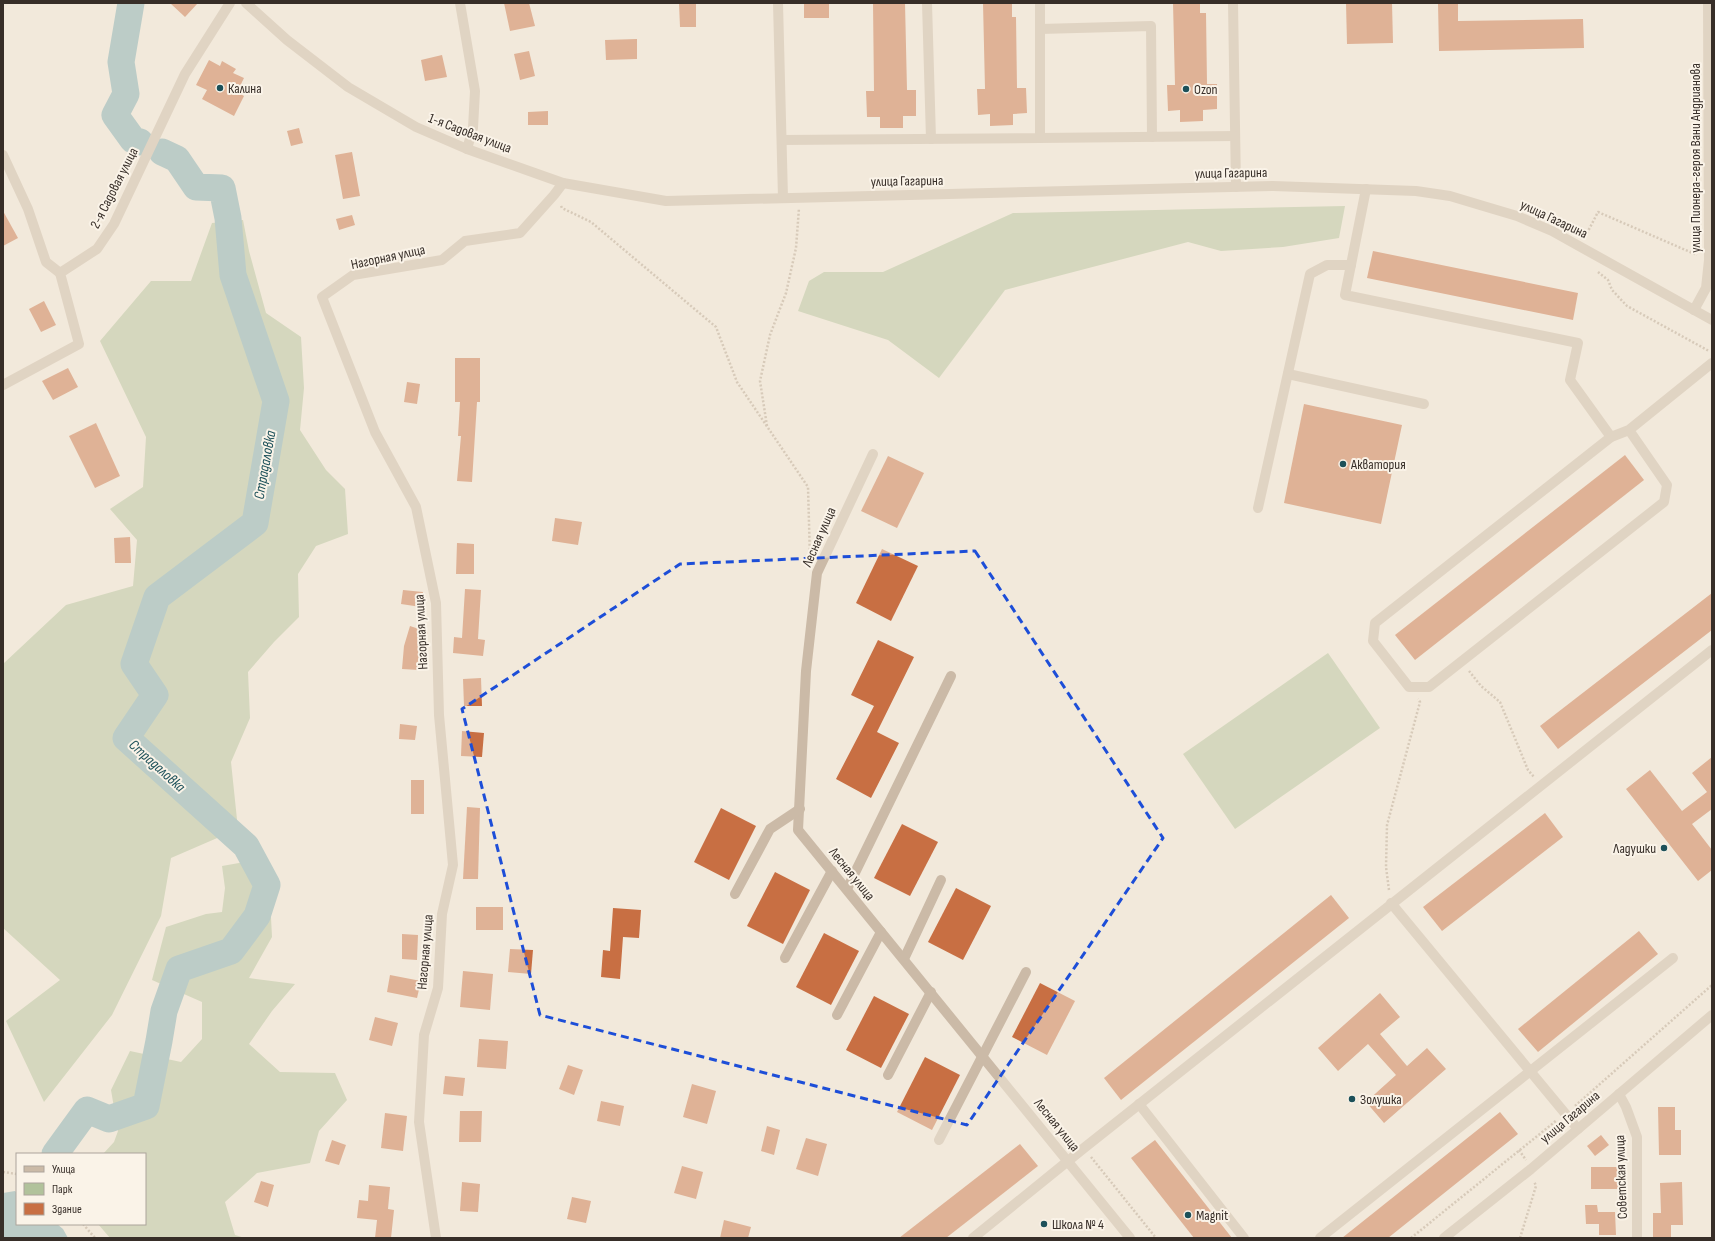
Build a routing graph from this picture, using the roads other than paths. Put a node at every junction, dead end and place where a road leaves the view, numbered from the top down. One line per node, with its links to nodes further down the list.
1 (230, 3): 23 (street, 2-я Садовая улица)
2 (246, 3): 15 (street, 1-я Садовая улица)
3 (460, 3): 15 (street)
4 (778, 3): 14 (street)
5 (927, 3): 13 (street)
6 (1040, 3): 9 (street)
7 (1233, 3): 10 (street)
8 (1708, 3): 24 (street, улица Пионера-героя Вани Андрианова)
9 (1040, 29): 11 (street); 12 (street)
10 (1235, 136): 11 (street); 18 (street)
11 (1152, 137): 12 (street)
12 (1040, 138): 13 (street)
13 (930, 139): 14 (street)
14 (782, 140): 20 (street)
15 (467, 149): 17 (street, 1-я Садовая улица)
16 (3, 155): 23 (street)
17 (563, 183): 21 (street, 1-я Садовая улица); 58 (street, Нагорная улица)
18 (1236, 187): 19 (street, улица Гагарина); 20 (street, улица Гагарина)
19 (1366, 189): 22 (street); 24 (street, улица Гагарина)
20 (783, 198): 21 (street, улица Гагарина)
21 (720, 199)
22 (1351, 265): 27 (street); 31 (street)
23 (60, 273): 28 (street)
24 (1694, 310): 25 (street, улица Гагарина)
25 (1712, 320)
26 (1712, 363): 30 (street)
27 (1288, 374): 29 (street); 33 (street)
28 (3, 385)
29 (1424, 404)
30 (1629, 430): 31 (street); 31 (street)
31 (1611, 437)
32 (873, 454): 36 (street, Лесная улица)
33 (1258, 508)
34 (1712, 650): 41 (street)
35 (950, 676): 39 (street)
36 (800, 810): 37 (street, Лесная улица); 40 (street)
37 (832, 871): 39 (street, Лесная улица); 43 (street)
38 (941, 880): 45 (street)
39 (847, 889): 42 (street, Лесная улица)
40 (735, 894)
41 (1391, 903): 51 (street); 54 (street)
42 (881, 932): 45 (street, Лесная улица); 48 (street)
43 (785, 958)
44 (1673, 958): 51 (street)
45 (904, 959): 47 (street, Лесная улица)
46 (1026, 972): 50 (street)
47 (931, 992): 50 (street, Лесная улица); 52 (street)
48 (837, 1015)
49 (1712, 1015): 53 (street, улица Гагарина)
50 (982, 1056): 56 (street); 57 (street, Лесная улица)
51 (1530, 1071): 55 (street); 62 (street)
52 (888, 1075)
53 (1619, 1094): 55 (street, улица Гагарина); 64 (street, Советская улица)
54 (1139, 1104): 57 (street); 61 (street)
55 (1578, 1129): 63 (street, улица Гагарина)
56 (938, 1140)
57 (1068, 1160): 59 (street); 60 (street, Лесная улица)
58 (436, 1238)
59 (973, 1238)
60 (1130, 1238)
61 (1244, 1238)
62 (1320, 1238)
63 (1444, 1238)
64 (1637, 1238)

